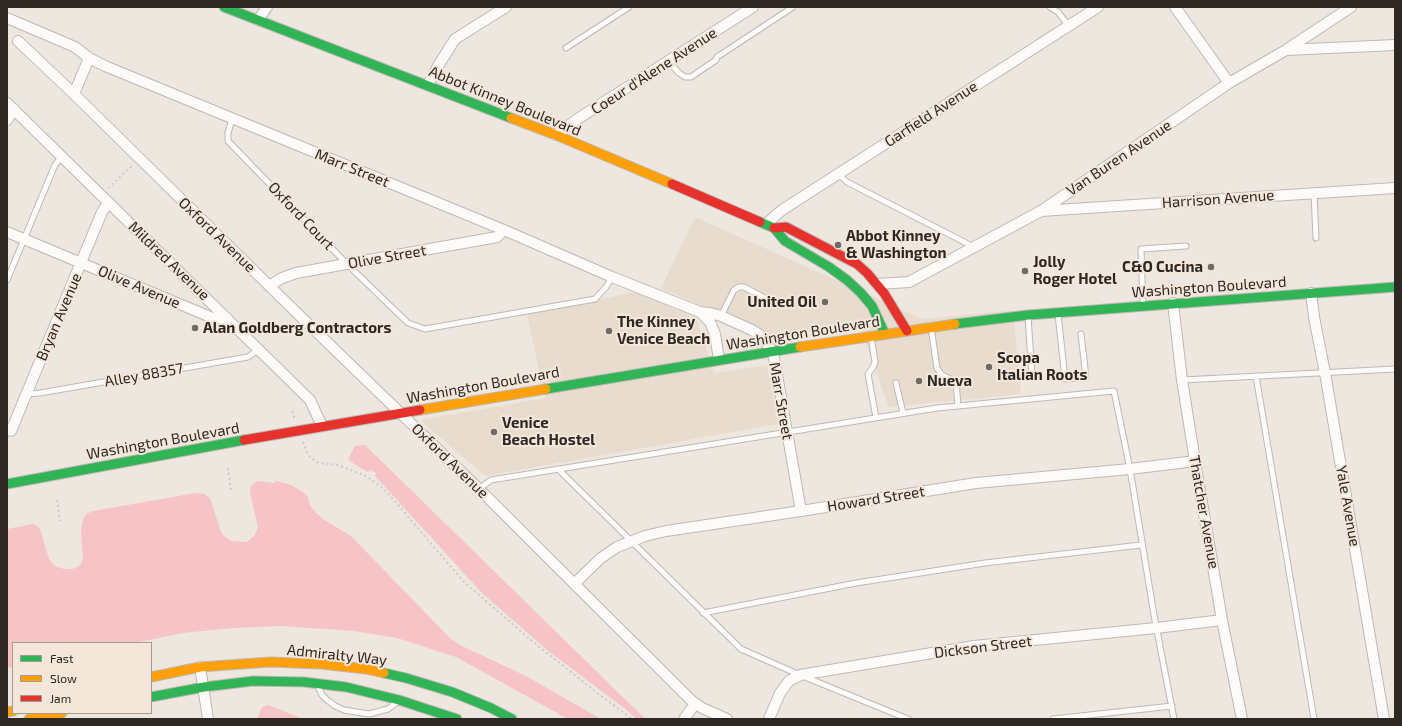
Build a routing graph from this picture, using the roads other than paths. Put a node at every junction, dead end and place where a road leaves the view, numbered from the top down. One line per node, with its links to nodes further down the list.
1 (224, 7): 12 (street, Abbot Kinney Boulevard)
2 (267, 7): 12 (street)
3 (506, 7): 21 (street)
4 (629, 7): 16 (lane)
5 (753, 7): 19 (street, Coeur d'Alene Avenue)
6 (793, 7): 19 (lane)
7 (1050, 7): 13 (lane)
8 (1098, 7): 13 (street, Garfield Avenue)
9 (1175, 7): 20 (street)
10 (1351, 7): 17 (street, Van Buren Avenue)
11 (7, 18): 18 (street, Marr Street)
12 (258, 20): 21 (street, Abbot Kinney Boulevard)
13 (1068, 25): 28 (street, Garfield Avenue)
14 (18, 41): 22 (street, Oxford Avenue)
15 (1395, 45): 17 (street)
16 (566, 48)
17 (1286, 50): 20 (street, Van Buren Avenue)
18 (89, 58): 22 (street); 24 (street, Marr Street)
19 (669, 62): 26 (street, Coeur d'Alene Avenue)
20 (1229, 83): 32 (street, Van Buren Avenue)
21 (428, 86): 26 (street, Abbot Kinney Boulevard)
22 (74, 94): 45 (street, Oxford Avenue)
23 (10, 106): 25 (street); 27 (street, Mildred Avenue)
24 (232, 119): 34 (street, Marr Street); 41 (lane, Oxford Court)
25 (7, 120)
26 (556, 136): 33 (street, Abbot Kinney Boulevard)
27 (62, 156): 31 (street, Mildred Avenue); 37 (lane)
28 (838, 174): 33 (street, Garfield Avenue); 39 (lane)
29 (1395, 188): 30 (street, Harrison Avenue)
30 (1314, 193): 32 (street, Harrison Avenue); 36 (lane)
31 (108, 202): 40 (street, Bryan Avenue); 55 (street, Mildred Avenue)
32 (1041, 211): 39 (street, Van Buren Avenue)
33 (770, 226): 44 (street, Abbot Kinney Boulevard); 58 (street, Abbot Kinney Boulevard)
34 (504, 230): 41 (street, Olive Street); 42 (street, Marr Street)
35 (7, 232): 37 (street, Olive Avenue)
36 (1316, 238)
37 (24, 239): 40 (street, Olive Avenue); 43 (lane)
38 (1186, 246): 50 (lane)
39 (974, 247): 44 (street, Van Buren Avenue)
40 (82, 263): 55 (street, Olive Avenue); 70 (street, Bryan Avenue)
41 (348, 264): 42 (lane, Oxford Court); 45 (street, Olive Street)
42 (612, 276): 51 (street, Marr Street)
43 (7, 280)
44 (877, 284): 57 (street, Abbot Kinney Boulevard)
45 (269, 286): 72 (street, Oxford Avenue)
46 (1395, 287): 47 (street, Washington Boulevard)
47 (1311, 293): 48 (street, Washington Boulevard); 65 (street, Yale Avenue)
48 (1173, 303): 50 (street, Washington Boulevard); 68 (street, Thatcher Avenue)
49 (778, 305): 54 (lane)
50 (1143, 306): 52 (street, Washington Boulevard)
51 (700, 312): 54 (street, Marr Street); 63 (street, Marr Street)
52 (1058, 313): 53 (street, Washington Boulevard); 59 (lane)
53 (1028, 315): 56 (street, Washington Boulevard); 66 (lane)
54 (721, 316): 62 (street, Marr Street)
55 (227, 318): 61 (street, Mildred Avenue)
56 (932, 327): 57 (street, Washington Boulevard); 71 (lane)
57 (907, 331): 58 (street, Washington Boulevard)
58 (885, 334): 60 (street, Washington Boulevard)
59 (1081, 334)
60 (871, 336): 62 (street, Washington Boulevard); 74 (lane)
61 (258, 350): 70 (lane, Alley 88357); 75 (street, Mildred Avenue)
62 (773, 352): 63 (street, Washington Boulevard); 77 (street, Marr Street)
63 (720, 360): 72 (street, Washington Boulevard)
64 (1395, 370): 65 (lane)
65 (1325, 373): 67 (lane); 112 (street, Yale Avenue)
66 (1032, 376)
67 (1256, 376): 68 (lane); 111 (lane)
68 (1182, 380): 78 (street, Thatcher Avenue)
69 (896, 383): 73 (lane)
70 (27, 394): 76 (street, Bryan Avenue)
71 (958, 406): 73 (lane); 80 (lane)
72 (402, 413): 75 (street, Washington Boulevard); 82 (street, Oxford Avenue)
73 (903, 413): 74 (lane)
74 (876, 418): 77 (lane)
75 (322, 426): 81 (street, Washington Boulevard)
76 (9, 430)
77 (786, 432): 79 (lane); 83 (street, Marr Street)
78 (1195, 461): 80 (street, Howard Street); 88 (street, Thatcher Avenue)
79 (558, 468): 82 (lane); 84 (lane)
80 (1130, 469): 83 (street, Howard Street); 85 (lane)
81 (7, 484)
82 (479, 489): 86 (street, Oxford Avenue)
83 (801, 512): 84 (street, Howard Street)
84 (631, 541): 86 (street, Howard Street); 87 (lane)
85 (1141, 545): 87 (lane); 89 (lane)
86 (574, 584): 97 (street, Oxford Avenue)
87 (703, 613): 91 (lane)
88 (1222, 620): 89 (street, Dickson Street); 110 (street, Thatcher Avenue)
89 (1156, 628): 91 (street, Dickson Street); 98 (lane)
90 (200, 667): 92 (street, Admiralty Way); 94 (street); 103 (street, Admiralty Way)
91 (800, 675): 106 (street, Dickson Street); 107 (lane)
92 (152, 677)
93 (316, 684): 94 (street, Admiralty Way); 96 (street, Admiralty Way); 96 (lane)
94 (204, 687): 95 (street, Admiralty Way); 101 (street)
95 (152, 697)
96 (399, 700): 102 (street, Admiralty Way)
97 (696, 704): 104 (street); 105 (street, Oxford Avenue)
98 (1172, 706): 108 (lane); 109 (lane)
99 (56, 714): 100 (street)
100 (29, 719)
101 (208, 719)
102 (457, 719)
103 (512, 719)
104 (684, 719)
105 (727, 719)
106 (769, 719)
107 (908, 719)
108 (1053, 719)
109 (1174, 719)
110 (1242, 719)
111 (1314, 719)
112 (1384, 719)

